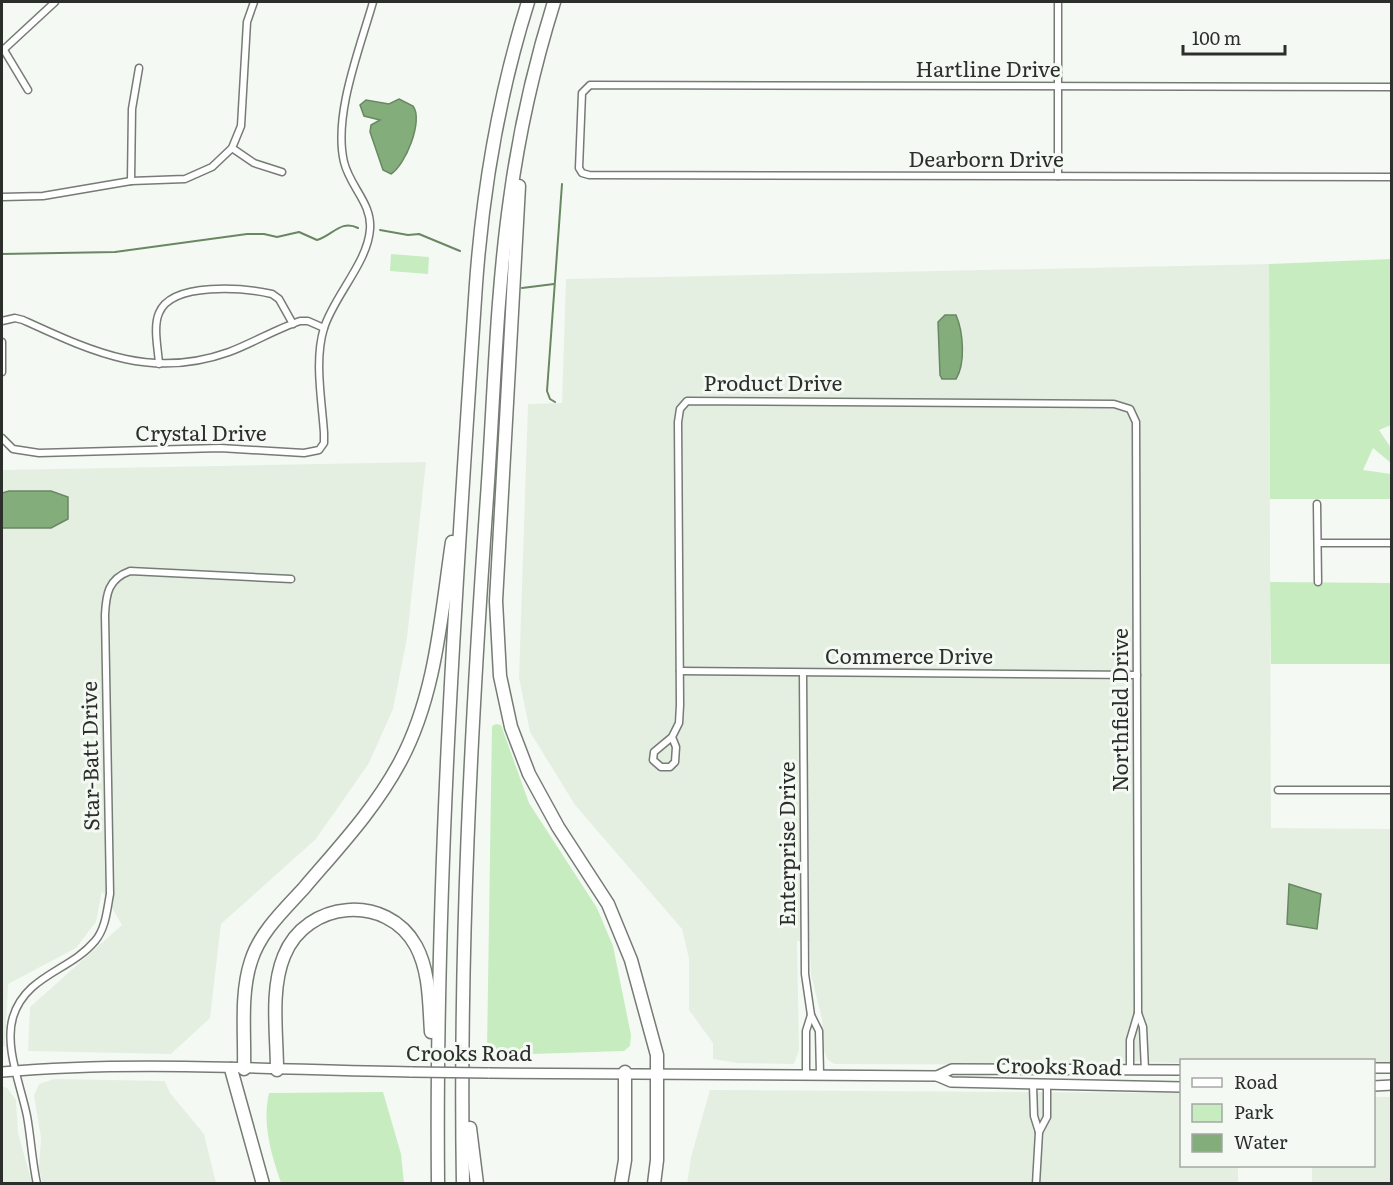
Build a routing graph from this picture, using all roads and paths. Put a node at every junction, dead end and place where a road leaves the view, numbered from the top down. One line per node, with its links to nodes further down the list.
1 (56, 2): 7 (street)
2 (254, 2): 13 (street)
3 (373, 2): 23 (street)
4 (528, 2): 29 (highway)
5 (554, 2): 12 (highway)
6 (1058, 2): 9 (street)
7 (3, 51): 11 (street)
8 (139, 68): 18 (street)
9 (1058, 87): 10 (street, Hartline Drive); 15 (street, Hartline Drive); 16 (street)
10 (1392, 87)
11 (28, 90)
12 (524, 116): 43 (highway); 56 (highway)
13 (232, 148): 14 (street); 18 (street)
14 (282, 171)
15 (582, 173): 16 (street, Dearborn Drive)
16 (1058, 176): 17 (street, Dearborn Drive)
17 (1392, 177)
18 (131, 181): 19 (street)
19 (2, 197)
20 (2, 322): 22 (street); 25 (street)
21 (292, 324): 23 (street); 25 (street); 25 (street)
22 (2, 328)
23 (324, 328): 28 (street, Crystal Drive)
24 (2, 342): 26 (street)
25 (159, 363)
26 (2, 372)
27 (1130, 409): 35 (street, Product Drive); 37 (street, Northfield Drive)
28 (2, 438)
29 (465, 455): 47 (highway); 66 (highway)
30 (1317, 504): 31 (street)
31 (1318, 543): 32 (street); 34 (street)
32 (1392, 543)
33 (291, 579): 53 (street, Star-Batt Drive)
34 (1318, 582)
35 (680, 671): 36 (street, Commerce Drive); 38 (street)
36 (803, 673): 37 (street, Commerce Drive); 42 (street, Enterprise Drive)
37 (1137, 675): 41 (street, Northfield Drive)
38 (672, 737): 38 (street)
39 (1278, 790): 40 (street)
40 (1392, 790)
41 (1138, 1012): 50 (street, Northfield Drive); 51 (street, Northfield Drive)
42 (811, 1015): 57 (street, Enterprise Drive); 58 (street, Enterprise Drive)
43 (463, 1054): 71 (highway); 72 (highway)
44 (1375, 1068): 45 (main road)
45 (1392, 1068)
46 (231, 1069): 47 (main road, Crooks Road); 53 (main road, Crooks Road); 69 (highway)
47 (244, 1069): 48 (main road, Crooks Road)
48 (277, 1070): 55 (main road, Crooks Road, bridge); 66 (highway)
49 (1050, 1070): 50 (main road, Crooks Road); 59 (main road, Crooks Road); 60 (main road)
50 (1130, 1070): 51 (main road, Crooks Road)
51 (1145, 1070): 52 (main road, Crooks Road); 63 (main road)
52 (1180, 1070)
53 (17, 1071): 54 (main road, Crooks Road); 68 (street, Star-Batt Drive)
54 (2, 1072)
55 (625, 1072): 56 (main road, Crooks Road); 73 (highway)
56 (658, 1072): 57 (main road, Crooks Road); 74 (highway)
57 (806, 1074): 58 (main road, Crooks Road)
58 (820, 1074): 59 (main road, Crooks Road)
59 (937, 1076): 60 (main road, Crooks Road)
60 (1033, 1085): 61 (main road, Crooks Road); 67 (street)
61 (1047, 1085): 63 (main road, Crooks Road); 67 (street)
62 (1392, 1085): 64 (main road)
63 (1129, 1086): 65 (main road, Crooks Road)
64 (1375, 1086)
65 (1180, 1087)
66 (437, 1102): 70 (highway)
67 (1039, 1131): 75 (street)
68 (37, 1184)
69 (263, 1184)
70 (438, 1184)
71 (463, 1184)
72 (477, 1184)
73 (621, 1184)
74 (654, 1184)
75 (1036, 1184)

